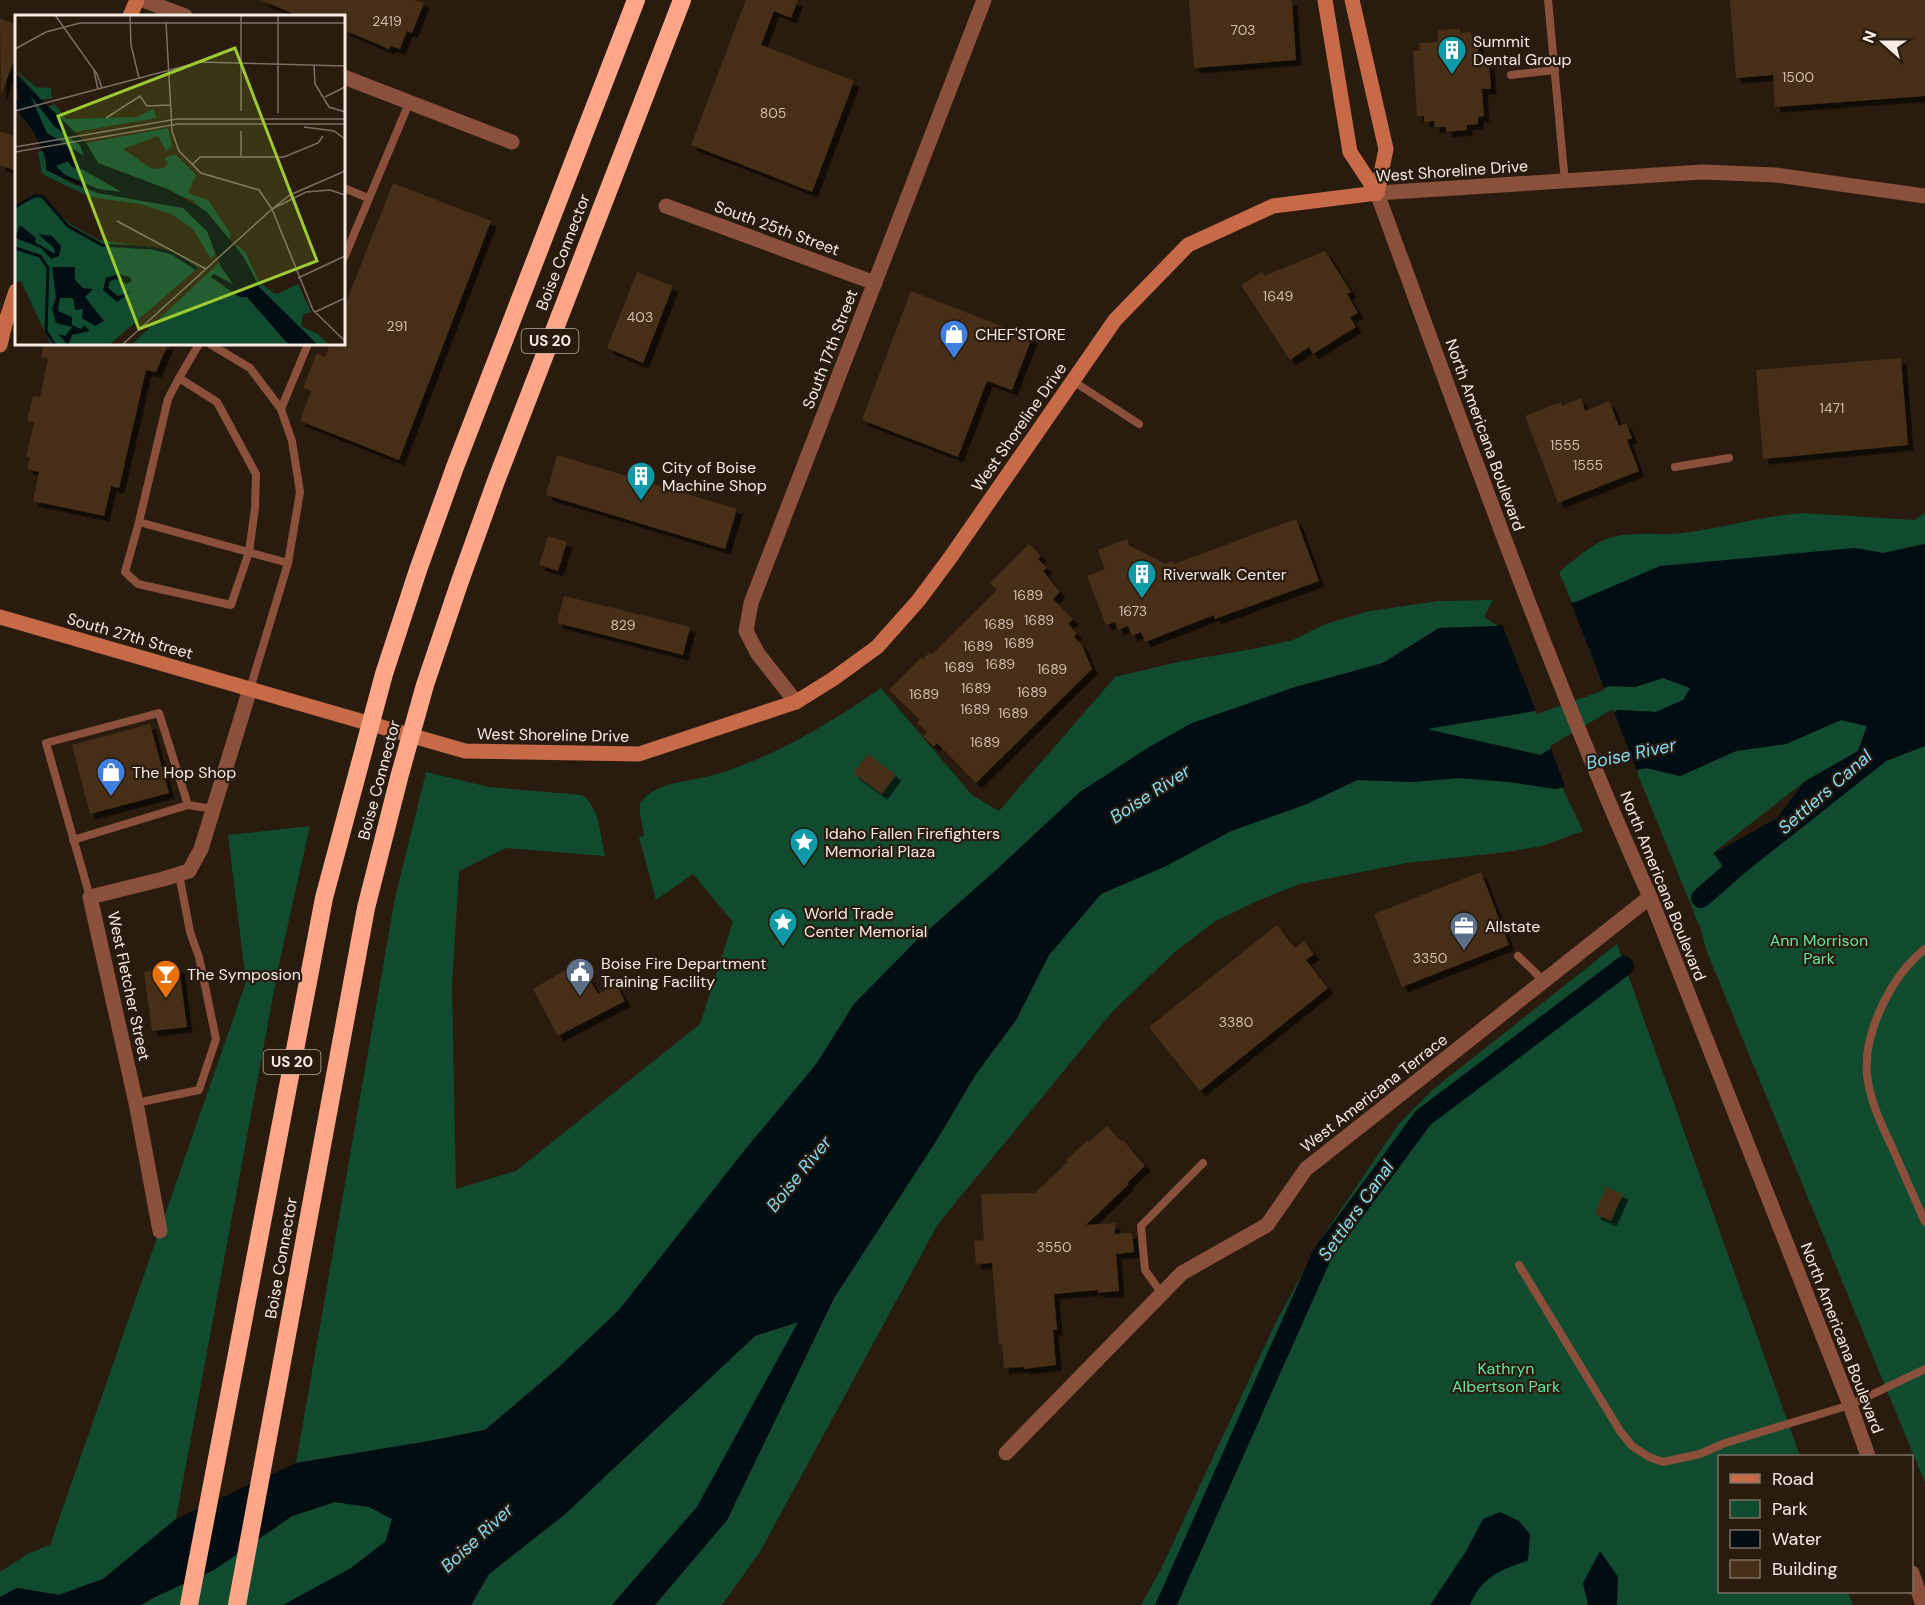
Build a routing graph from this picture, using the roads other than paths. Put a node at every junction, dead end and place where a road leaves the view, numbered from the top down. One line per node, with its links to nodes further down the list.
1 (137, 0): 9 (main road)
2 (143, 0): 10 (street)
3 (636, 0): 61 (highway, Boise Connector / US 20)
4 (682, 0): 62 (highway, Boise Connector / US 20)
5 (984, 0): 23 (street, South 17th Street)
6 (1325, 0): 18 (main road)
7 (1352, 0): 18 (main road)
8 (1548, 0): 11 (lane)
9 (130, 15)
10 (182, 15)
11 (1555, 70): 12 (lane); 16 (lane)
12 (1512, 75)
13 (345, 78): 14 (street)
14 (409, 102): 15 (street); 20 (lane)
15 (512, 142)
16 (1565, 182): 18 (street, West Shoreline Drive); 19 (street, West Shoreline Drive)
17 (345, 188): 20 (lane)
18 (1377, 193): 30 (main road, West Shoreline Drive); 46 (street, North Americana Boulevard)
19 (1925, 196)
20 (368, 198): 22 (lane)
21 (666, 206): 23 (street, South 25th Street)
22 (345, 256)
23 (875, 283): 40 (street, South 17th Street)
24 (15, 294): 25 (main road)
25 (0, 345)
26 (198, 345): 29 (lane)
27 (212, 345): 31 (lane)
28 (308, 345): 31 (lane)
29 (179, 378): 35 (lane); 36 (lane)
30 (1073, 381): 32 (lane); 40 (main road, West Shoreline Drive)
31 (281, 409): 37 (lane)
32 (1138, 424)
33 (1729, 458): 34 (lane)
34 (1675, 467)
35 (139, 522): 36 (lane); 36 (lane)
36 (249, 552): 37 (lane)
37 (288, 563): 39 (lane)
38 (0, 617): 39 (main road, South 27th Street)
39 (250, 689): 40 (main road, West Shoreline Drive); 42 (street)
40 (796, 702)
41 (188, 805): 42 (lane); 43 (lane); 43 (lane)
42 (213, 808): 44 (street)
43 (73, 840): 45 (lane)
44 (179, 874): 45 (street, West Fletcher Street); 50 (lane)
45 (90, 897): 50 (street, West Fletcher Street)
46 (1650, 897): 49 (street, West Americana Terrace); 57 (street, North Americana Boulevard)
47 (1925, 949): 52 (lane)
48 (1518, 956): 49 (lane)
49 (1544, 981): 55 (street, West Americana Terrace)
50 (136, 1103): 53 (street, West Fletcher Street)
51 (1203, 1163): 55 (lane)
52 (1925, 1222)
53 (160, 1231)
54 (1519, 1265): 57 (lane)
55 (1162, 1294): 58 (street, West Americana Terrace)
56 (1925, 1369): 57 (lane)
57 (1850, 1405): 59 (street, North Americana Boulevard)
58 (1006, 1453)
59 (1868, 1455)
60 (1913, 1578): 63 (street)
61 (189, 1605)
62 (237, 1605)
63 (1923, 1605)

